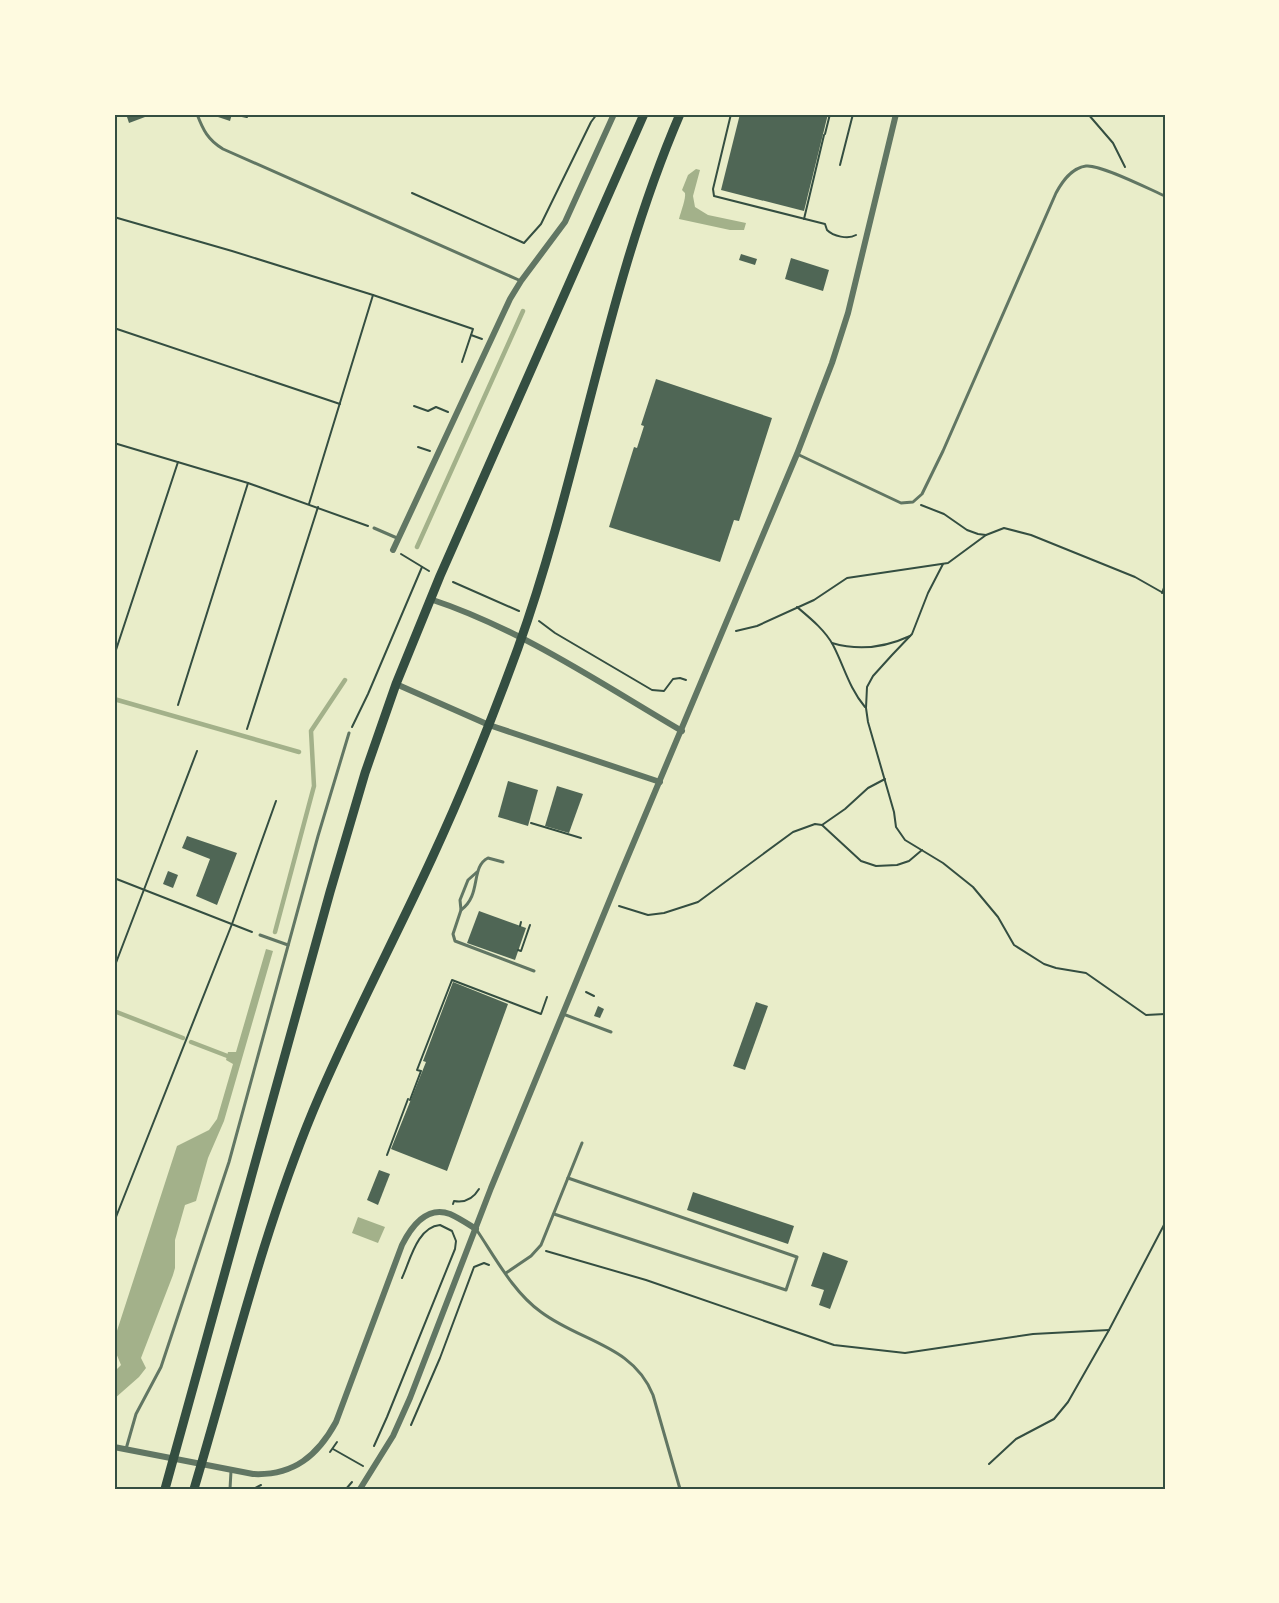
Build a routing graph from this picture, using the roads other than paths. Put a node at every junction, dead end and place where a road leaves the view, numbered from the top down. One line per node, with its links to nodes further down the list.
1 (197, 114): 7 (lane)
2 (615, 114): 7 (street)
3 (644, 114): 12 (main road)
4 (680, 114): 13 (main road)
5 (896, 114): 8 (street)
6 (1165, 196): 8 (lane)
7 (521, 281): 10 (street)
8 (797, 454): 16 (street)
9 (374, 528): 10 (lane)
10 (399, 539): 11 (street)
11 (393, 550)
12 (430, 599): 13 (street); 14 (main road)
13 (522, 637): 15 (main road); 16 (street)
14 (396, 684): 15 (street); 35 (main road)
15 (489, 725): 18 (street); 36 (main road)
16 (682, 731): 18 (street)
17 (349, 733): 23 (lane)
18 (660, 782): 25 (street)
19 (502, 862): 20 (lane)
20 (477, 872): 21 (lane); 21 (lane)
21 (462, 910): 24 (lane)
22 (260, 935): 23 (lane)
23 (288, 945): 33 (lane)
24 (534, 971)
25 (563, 1014): 26 (lane); 30 (street)
26 (611, 1032)
27 (582, 1143): 28 (lane)
28 (568, 1179): 29 (lane); 29 (lane)
29 (554, 1214): 31 (lane)
30 (476, 1229): 31 (lane); 34 (street); 38 (street)
31 (506, 1273): 39 (lane)
32 (114, 1447): 33 (street)
33 (126, 1449): 34 (street)
34 (231, 1471): 37 (lane)
35 (165, 1489)
36 (194, 1489)
37 (230, 1489)
38 (360, 1489)
39 (680, 1489)

